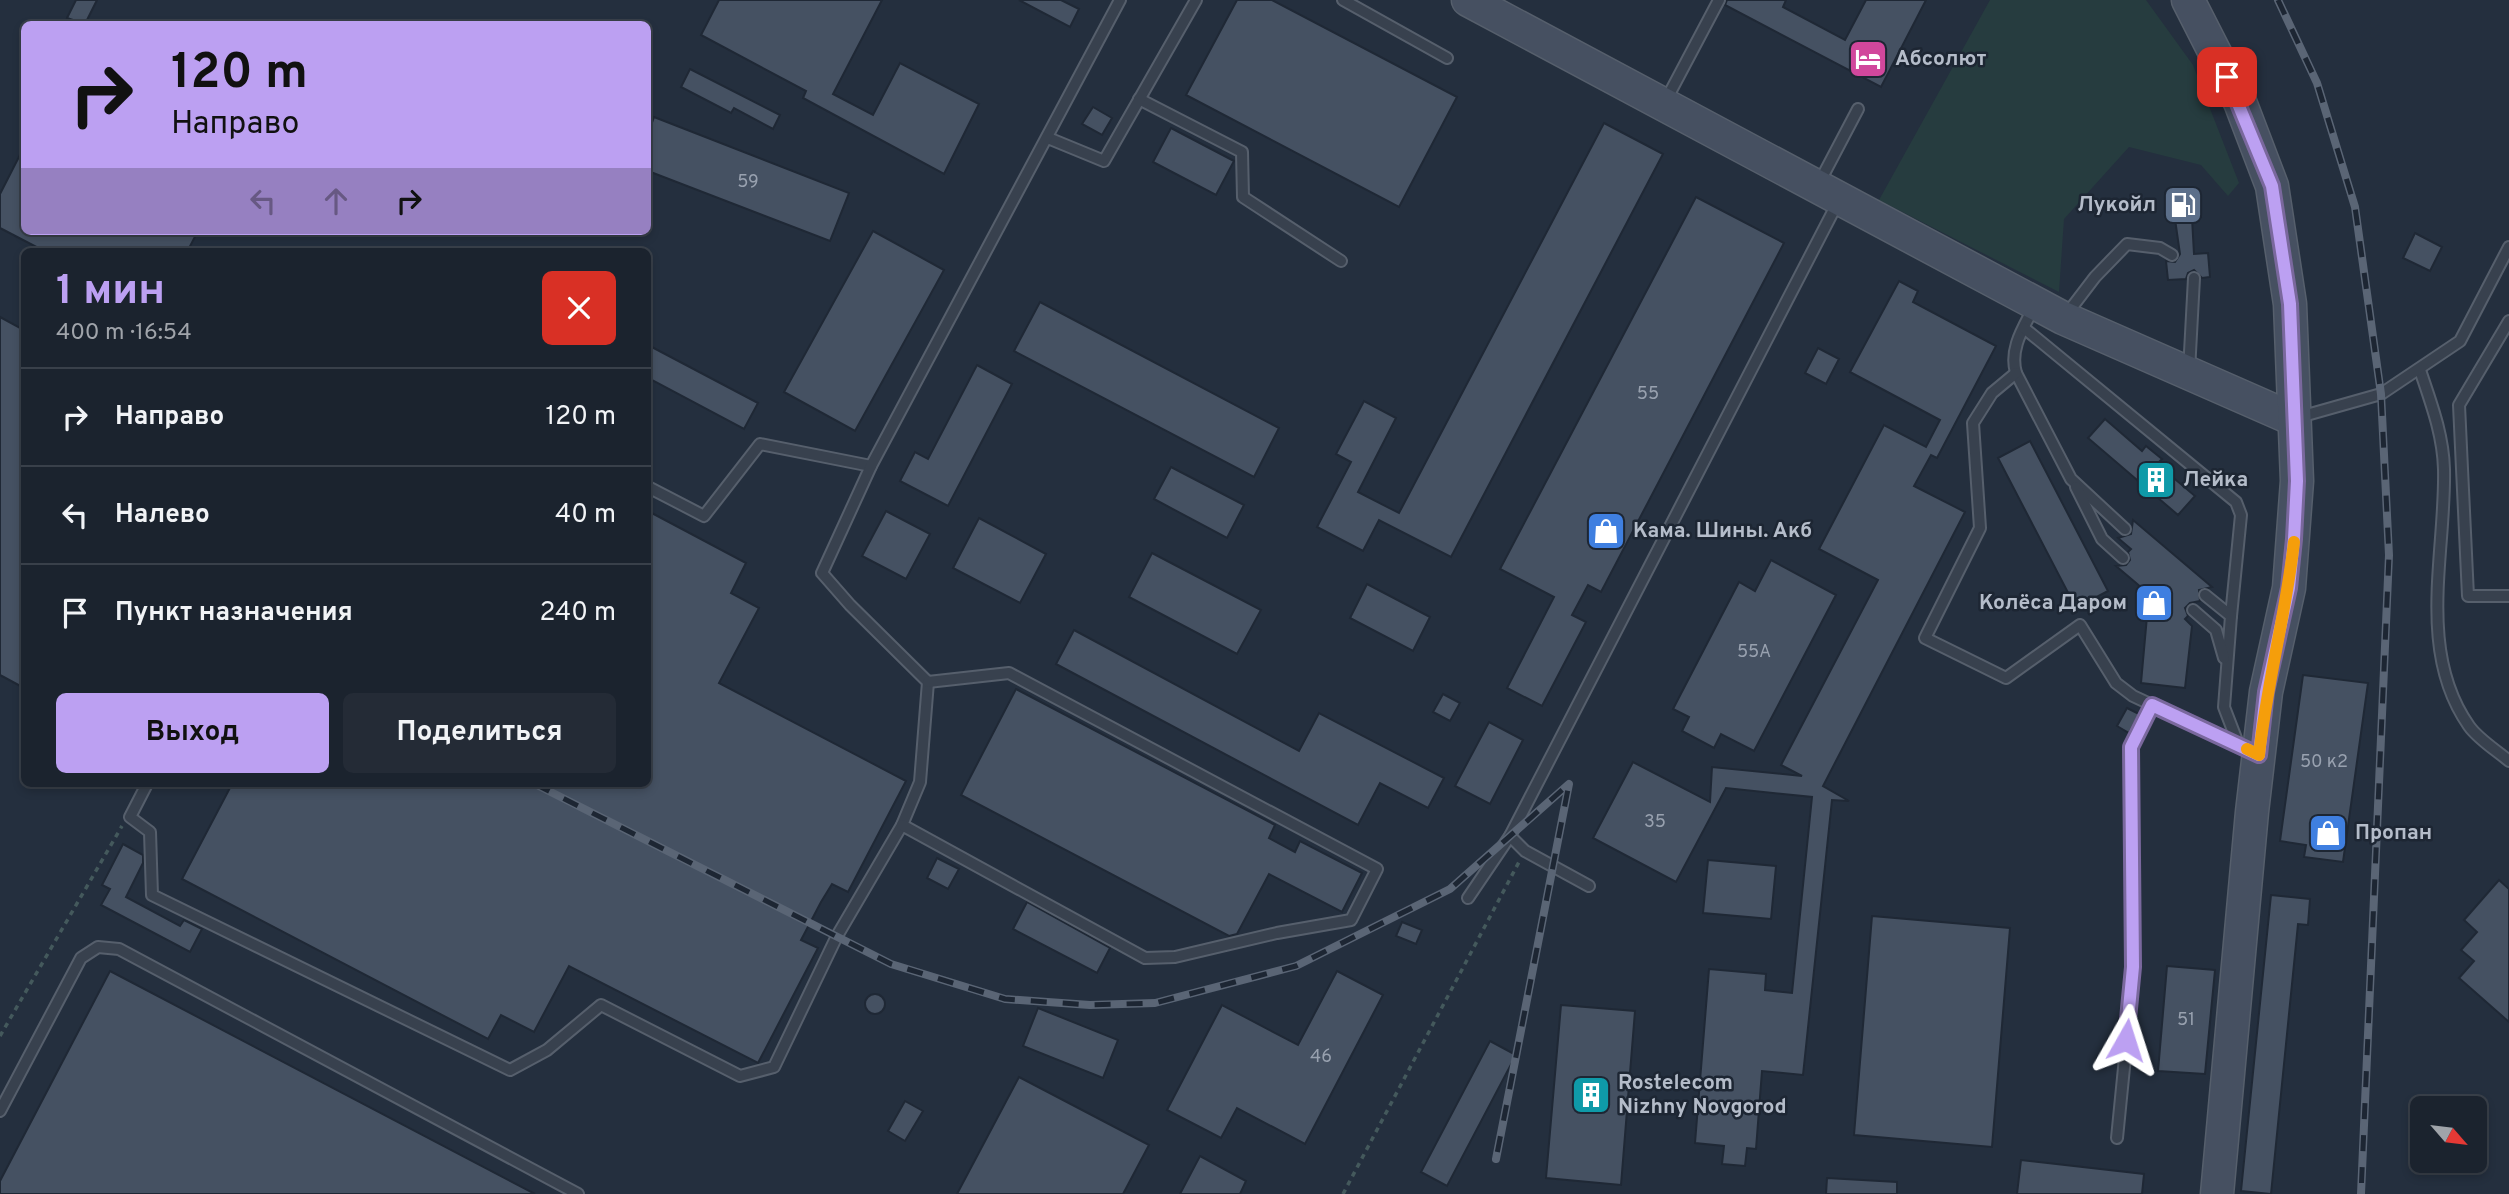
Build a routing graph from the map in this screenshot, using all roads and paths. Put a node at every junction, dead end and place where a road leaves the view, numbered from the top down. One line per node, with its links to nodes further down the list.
1 (1120, 0): 11 (lane)
2 (1196, 0): 8 (lane)
3 (1343, 0): 7 (lane)
4 (1468, 0): 9 (main road)
5 (1719, 0): 9 (lane)
6 (2188, 0): 22 (main road)
7 (1447, 58)
8 (1139, 99): 11 (lane); 15 (lane)
9 (1664, 105): 12 (main road)
10 (1858, 109): 12 (lane)
11 (1048, 138): 23 (lane)
12 (1828, 193): 17 (main road); 40 (lane)
13 (2509, 247): 19 (lane)
14 (2172, 255): 17 (lane)
15 (1341, 261)
16 (2194, 278): 21 (lane)
17 (2041, 317): 20 (lane); 21 (main road); 31 (lane)
18 (2509, 321): 29 (lane)
19 (2420, 370): 22 (lane); 36 (lane)
20 (2016, 373): 24 (lane); 34 (lane)
21 (2189, 373): 22 (main road)
22 (2293, 419): 35 (main road)
23 (871, 466): 25 (lane); 33 (lane)
24 (2071, 479): 26 (lane); 27 (lane)
25 (651, 488)
26 (2125, 530)
27 (2123, 558)
28 (2205, 594): 31 (lane)
29 (2509, 596)
30 (2193, 610): 32 (lane)
31 (2231, 617): 32 (lane)
32 (2227, 667): 35 (lane)
33 (928, 682): 39 (lane); 39 (lane)
34 (2152, 705): 35 (lane); 46 (lane)
35 (2249, 750): 49 (main road)
36 (2509, 761)
37 (145, 787): 38 (lane)
38 (130, 817): 39 (lane); 44 (path)
39 (902, 825)
40 (1510, 836): 41 (lane); 43 (lane)
41 (1525, 851): 42 (lane); 48 (path)
42 (1589, 886)
43 (1468, 898)
44 (0, 1036)
45 (0, 1111): 47 (lane)
46 (2117, 1138)
47 (578, 1194)
48 (1343, 1194)
49 (2217, 1194)

